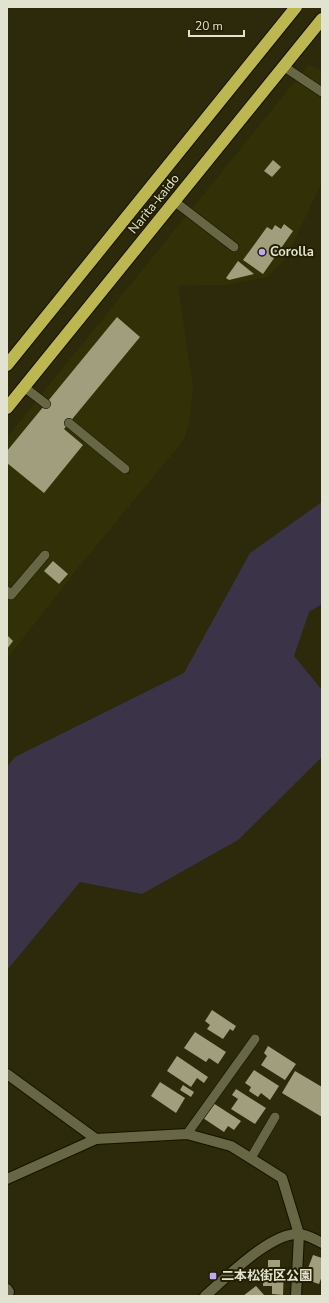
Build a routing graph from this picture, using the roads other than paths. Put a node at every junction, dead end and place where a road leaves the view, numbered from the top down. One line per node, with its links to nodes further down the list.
1 (296, 7): 7 (highway, Narita-kaido)
2 (322, 19): 3 (highway, Narita-kaido)
3 (284, 66): 4 (lane); 5 (highway, Narita-kaido)
4 (322, 92)
5 (174, 202): 6 (lane); 8 (highway, Narita-kaido)
6 (234, 247)
7 (7, 365)
8 (24, 386): 9 (lane); 10 (highway, Narita-kaido)
9 (46, 404)
10 (7, 408)
11 (69, 423): 12 (lane)
12 (125, 469)
13 (45, 555): 14 (lane)
14 (7, 591)
15 (255, 1039): 18 (lane)
16 (7, 1074): 19 (street)
17 (275, 1117): 20 (lane)
18 (187, 1134): 19 (street); 20 (street)
19 (96, 1139): 21 (street)
20 (251, 1158): 22 (street)
21 (7, 1179)
22 (299, 1234): 23 (street); 26 (street); 27 (street)
23 (322, 1243)
24 (7, 1289): 25 (street)
25 (7, 1293)
26 (205, 1296)
27 (296, 1296)

